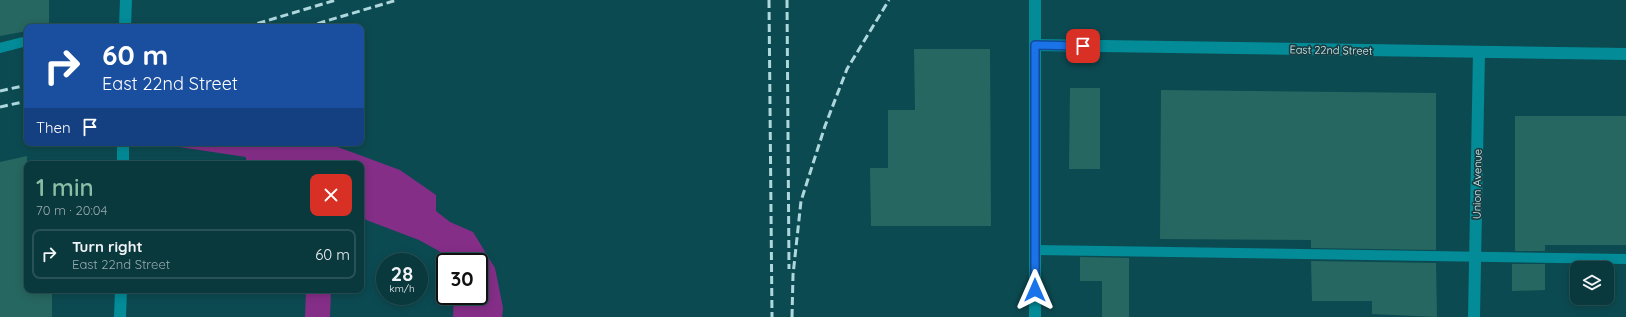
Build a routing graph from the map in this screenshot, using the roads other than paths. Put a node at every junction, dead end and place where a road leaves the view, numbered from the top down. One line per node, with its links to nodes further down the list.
1 (126, 0): 3 (street)
2 (1035, 0): 5 (street)
3 (125, 24)
4 (24, 42): 6 (lane)
5 (1035, 45): 7 (street, East 22nd Street); 11 (street)
6 (0, 48)
7 (1479, 52): 8 (street, East 22nd Street); 12 (street, Union Avenue)
8 (1626, 54)
9 (123, 146): 10 (street)
10 (123, 161)
11 (1035, 250): 12 (lane); 16 (street)
12 (1475, 257): 13 (lane); 17 (street, Union Avenue)
13 (1626, 259)
14 (121, 293): 15 (street)
15 (120, 317)
16 (1035, 317)
17 (1474, 317)

